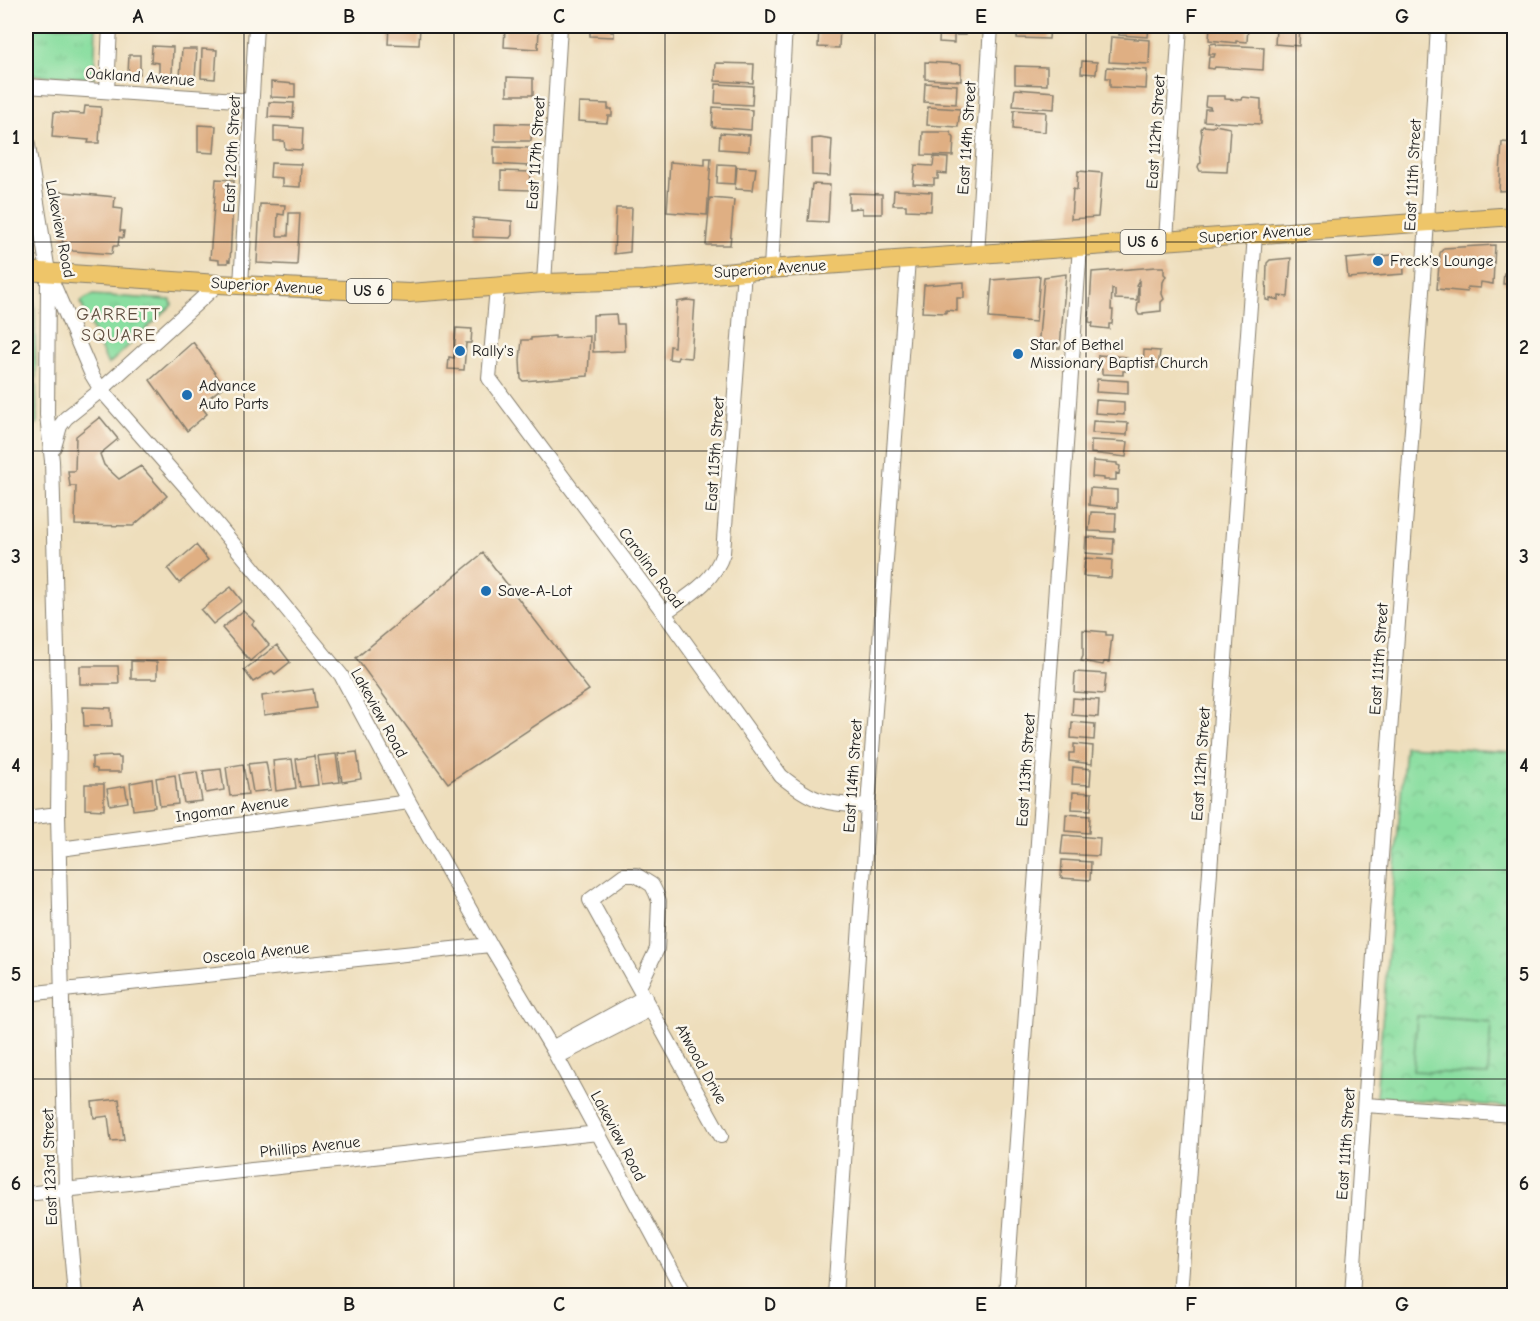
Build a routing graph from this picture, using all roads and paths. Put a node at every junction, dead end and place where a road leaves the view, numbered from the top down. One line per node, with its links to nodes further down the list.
1 (110, 26): 9 (street)
2 (256, 26): 10 (street, East 120th Street)
3 (560, 26): 24 (street, East 117th Street)
4 (785, 26): 19 (street)
5 (991, 26): 17 (street, East 114th Street)
6 (1180, 26): 15 (street, East 112th Street)
7 (1438, 26): 13 (street, East 111th Street)
8 (26, 86): 9 (street, Oakland Avenue)
9 (107, 91): 10 (street, Oakland Avenue)
10 (252, 101): 25 (street, East 120th Street)
11 (26, 133): 22 (street, Lakeview Road)
12 (1515, 216): 13 (main road, Superior Avenue / US 6)
13 (1427, 222): 14 (main road, Superior Avenue / US 6); 40 (street, East 111th Street)
14 (1255, 234): 15 (main road, Superior Avenue / US 6); 50 (street, East 112th Street)
15 (1166, 240): 16 (main road, Superior Avenue / US 6)
16 (1080, 246): 17 (main road, Superior Avenue / US 6); 49 (street, East 113th Street)
17 (977, 254): 18 (main road, Superior Avenue / US 6)
18 (908, 259): 19 (main road, Superior Avenue / US 6); 31 (street, East 114th Street)
19 (771, 268): 21 (main road, Superior Avenue / US 6)
20 (26, 271): 22 (main road, Superior Avenue / US 6)
21 (744, 271): 24 (main road, Superior Avenue / US 6); 29 (street, East 115th Street)
22 (48, 272): 23 (main road, Superior Avenue / US 6); 27 (street, Lakeview Road); 28 (street)
23 (218, 284): 25 (main road, Superior Avenue / US 6); 27 (street)
24 (544, 284): 26 (main road, Superior Avenue / US 6)
25 (241, 285): 26 (main road, Superior Avenue / US 6)
26 (497, 288): 29 (street, Carolina Road)
27 (101, 390): 28 (street); 30 (street, Lakeview Road)
28 (52, 461): 32 (street, East 123rd Street)
29 (664, 613): 31 (street, Carolina Road)
30 (409, 802): 34 (street, Ingomar Avenue); 35 (street, Lakeview Road)
31 (868, 806): 48 (street, East 114th Street)
32 (58, 814): 33 (street); 34 (street, East 123rd Street)
33 (26, 818)
34 (60, 849): 36 (street, East 123rd Street)
35 (490, 945): 36 (street, Osceola Avenue); 39 (street, Lakeview Road)
36 (62, 990): 37 (street, Osceola Avenue); 44 (street, East 123rd Street)
37 (26, 994)
38 (645, 997): 38 (street, Atwood Drive); 39 (street); 43 (street, Atwood Drive)
39 (554, 1053): 42 (street, Lakeview Road)
40 (1365, 1105): 41 (street); 51 (street, East 111th Street)
41 (1515, 1115)
42 (598, 1133): 44 (street, Phillips Avenue); 47 (street, Lakeview Road)
43 (721, 1136)
44 (66, 1190): 45 (street, Phillips Avenue); 46 (street, East 123rd Street)
45 (26, 1194)
46 (75, 1296)
47 (686, 1296)
48 (835, 1296)
49 (1006, 1296)
50 (1180, 1296)
51 (1352, 1296)

